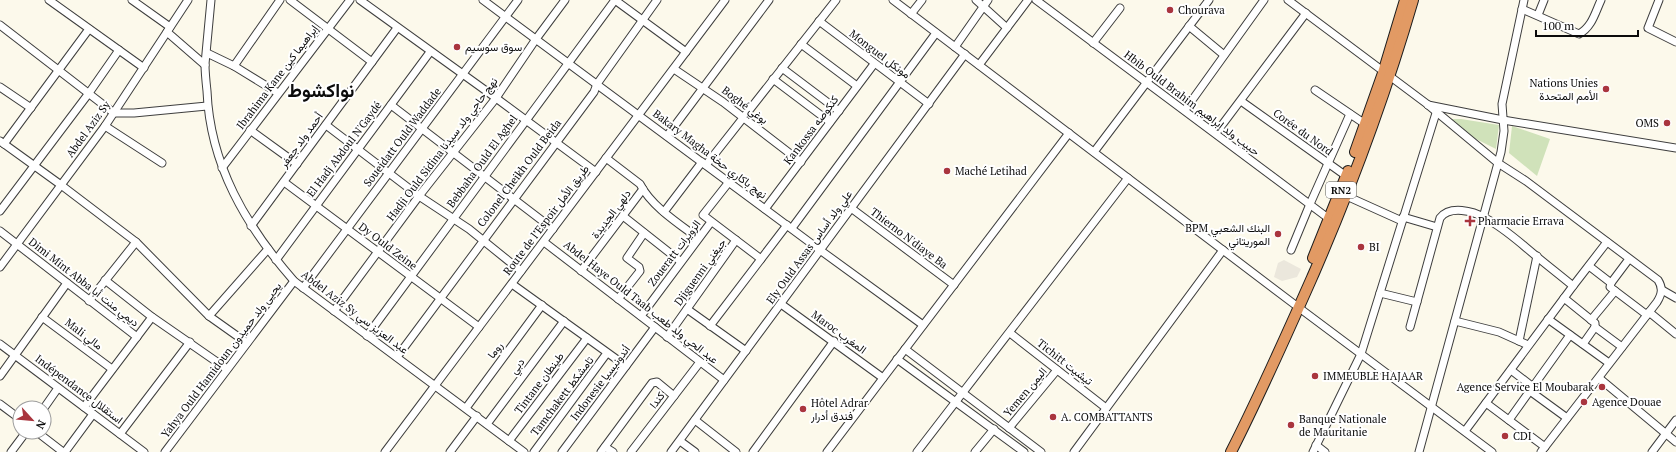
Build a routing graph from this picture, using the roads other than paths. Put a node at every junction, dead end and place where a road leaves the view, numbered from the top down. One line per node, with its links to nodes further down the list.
1 (49, 0): 46 (street)
2 (132, 0): 47 (street)
3 (188, 0): 47 (street, Abdel Aziz Sy)
4 (211, 0): 57 (street, Abdel Aziz Sy عبد العزيز سي)
5 (280, 0): 65 (street)
6 (290, 0): 43 (street)
7 (350, 0): 43 (street, Ibrahima Kane إبراهيما كين)
8 (360, 0): 44 (street)
9 (483, 0): 38 (street, Bakary Magha نهج باكاري حخة)
10 (518, 0): 38 (street, Soueidatt Ould Waddade)
11 (565, 0): 49 (street, Hadji Ould Sidina نهج حاجي ولد سيدنا)
12 (615, 0): 39 (street); 61 (street, Bebbaha Ould El Aghel)
13 (657, 0): 39 (street, Colonel Cheikh Ould Beida)
14 (725, 0): 56 (street, Route de l’Espoir طريق الأمل)
15 (769, 0): 78 (street)
16 (836, 0): 40 (street)
17 (893, 0): 36 (street)
18 (922, 0): 36 (street)
19 (976, 0): 32 (street)
20 (988, 0): 32 (street)
21 (1028, 0): 45 (street)
22 (1036, 0): 51 (street, Hbib Ould Brahim حبيب ولد إبراهيم)
23 (1209, 0): 42 (street)
24 (1264, 0): 59 (street)
25 (1288, 0): 35 (street)
26 (1405, 0): 71 (highway, RN2)
27 (1413, 0): 71 (highway, RN2)
28 (1524, 0): 34 (street)
29 (1544, 0): 37 (street)
30 (1601, 0): 37 (street)
31 (1659, 0): 50 (street)
32 (983, 7): 45 (street); 53 (street)
33 (1120, 8): 51 (street)
34 (1522, 8): 37 (street); 96 (street)
35 (1306, 13): 71 (street); 83 (street)
36 (911, 14): 48 (street)
37 (1538, 15)
38 (506, 17): 49 (street, Bakary Magha نهج باكاري حخة); 70 (street, Soueidatt Ould Waddade)
39 (643, 20): 56 (street); 75 (street, Colonel Cheikh Ould Beida)
40 (819, 21): 52 (street); 63 (street, Monguel مونكل)
41 (0, 24): 69 (street)
42 (1189, 26): 59 (street); 74 (street)
43 (328, 28): 60 (street); 81 (street, Ibrahima Kane إبراهيما كين)
44 (396, 28): 55 (street); 60 (street, أحمد ولد جعفر)
45 (1008, 28): 64 (street)
46 (89, 29): 54 (street); 69 (street)
47 (169, 30): 62 (street); 66 (street, Abdel Aziz Sy)
48 (936, 33): 53 (street); 73 (street)
49 (536, 39): 61 (street, Bakary Magha نهج باكاري حخة); 82 (street, Hadji Ould Sidina نهج حاجي ولد سيدنا)
50 (1676, 42)
51 (1093, 43): 74 (street, Hbib Ould Brahim حبيب ولد إبراهيم)
52 (801, 44): 67 (street); 76 (street)
53 (955, 46): 58 (street)
54 (119, 50): 66 (street); 80 (street)
55 (430, 52): 70 (street); 86 (street, El Hadj Abdoul N'Gaydé)
56 (686, 52): 68 (street, Route de l’Espoir طريق الأمل)
57 (207, 53): 62 (street, Abdel Aziz Sy عبد العزيز سي); 65 (street)
58 (965, 54): 64 (street); 84 (street, Ely Ould Assas علي ولد أساس)
59 (1224, 55): 89 (street)
60 (372, 62): 99 (street, أحمد ولد جعفر)
61 (569, 63): 75 (street, Bakary Magha نهج باكاري حخة); 97 (street, Bebbaha Ould El Aghel)
62 (205, 64): 87 (street, Abdel Aziz Sy عبد العزيز سي)
63 (874, 64): 73 (street, Monguel مونكل); 76 (street, Kankossa كنكوصه)
64 (979, 65): 104 (street)
65 (234, 66): 81 (street)
66 (144, 68): 91 (street, Abdel Aziz Sy)
67 (782, 68): 72 (street); 90 (street)
68 (674, 69): 78 (street, Boghé بوغي); 94 (street, Route de l’Espoir طريق الأمل)
69 (60, 70): 80 (street); 88 (street)
70 (462, 75): 82 (street); 102 (street, Soueidatt Ould Waddade)
71 (1386, 75): 85 (street); 101 (highway, RN2)
72 (773, 79): 95 (street); 98 (street)
73 (900, 83): 84 (street, Monguel مونكل); 147 (street)
74 (1146, 83): 89 (street, Hbib Ould Brahim حبيب ولد إبراهيم); 111 (street)
75 (597, 84): 94 (street, Bakary Magha نهج باكاري حخة); 107 (street, Colonel Cheikh Ould Beida)
76 (857, 86): 90 (street, Kankossa كنكوصه)
77 (0, 87): 88 (street)
78 (702, 88): 95 (street, Boghé بوغي); 106 (street)
79 (1315, 90): 93 (street)
80 (89, 93): 91 (street); 118 (street)
81 (278, 93): 103 (street, Ibrahima Kane إبراهيما كين)
82 (496, 98): 97 (street); 112 (street, Hadji Ould Sidina نهج حاجي ولد سيدنا)
83 (1241, 101): 105 (street); 120 (street, Corée du Nord)
84 (929, 104): 136 (street, Ely Ould Assas علي ولد أساس)
85 (1427, 104): 92 (street); 96 (street)
86 (391, 105): 102 (street); 110 (street, El Hadj Abdoul N'Gaydé)
87 (208, 106): 91 (street); 121 (street, Abdel Aziz Sy عبد العزيز سي)
88 (31, 108): 108 (street)
89 (1185, 110): 105 (street, Hbib Ould Brahim حبيب ولد إبراهيم)
90 (839, 111): 98 (street, Kankossa كنكوصه)
91 (114, 113): 100 (street, Abdel Aziz Sy)
92 (1436, 113): 117 (street); 143 (street)
93 (1350, 114): 101 (street); 120 (street)
94 (639, 115): 106 (street, Bakary Magha نهج باكاري حخة); 113 (street, Route de l’Espoir طريق الأمل)
95 (743, 118): 114 (street, Boghé بوغي); 116 (street)
96 (1503, 120): 109 (street); 117 (street)
97 (526, 121): 107 (street); 124 (street, Bebbaha Ould El Aghel)
98 (830, 122): 114 (street, Kankossa كنكوصه)
99 (326, 124): 110 (street); 119 (street, أحمد ولد جعفر)
100 (105, 126): 115 (street); 129 (street, Abdel Aziz Sy)
101 (1368, 126): 126 (highway, RN2)
102 (422, 128): 112 (street); 122 (street, Soueidatt Ould Waddade)
103 (250, 130): 119 (street); 121 (street, Ibrahima Kane إبراهيما كين)
104 (1069, 133): 111 (street); 180 (street)
105 (1216, 134): 134 (street, Hbib Ould Brahim حبيب ولد إبراهيم)
106 (667, 136): 116 (street, Bakary Magha نهج باكاري حخة)
107 (556, 142): 123 (street); 133 (street, Colonel Cheikh Ould Beida)
108 (2, 143): 118 (street)
109 (1676, 148)
110 (358, 149): 122 (street); 135 (street, El Hadj Abdoul N'Gaydé)
111 (1094, 152): 125 (street)
112 (453, 153): 124 (street); 132 (street, Hadji Ould Sidina نهج حاجي ولد سيدنا)
113 (606, 158): 123 (street, Route de l’Espoir طريق الأمل); 130 (street)
114 (801, 162): 137 (street, Kankossa كنكوصه)
115 (162, 163)
116 (704, 163): 128 (street, Bakary Magha نهج باكاري حخة); 139 (street)
117 (1498, 163): 141 (street); 158 (street)
118 (33, 164): 129 (street); 138 (street)
119 (297, 164): 127 (street, أحمد ولد جعفر)
120 (1328, 164): 126 (street, Corée du Nord); 134 (street)
121 (222, 168): 146 (street, Abdel Aziz Sy عبد العزيز سي)
122 (388, 172): 132 (street); 149 (street, Soueidatt Ould Waddade)
123 (596, 172): 150 (street, Route de l’Espoir طريق الأمل)
124 (485, 177): 133 (street); 142 (street, Bebbaha Ould El Aghel)
125 (1128, 178): 162 (street); 212 (street)
126 (1349, 178): 131 (highway, RN2)
127 (284, 182): 135 (street, Dy Ould Zeine); 146 (street, أحمد ولد جعفر)
128 (729, 182): 137 (street, Bakary Magha نهج باكاري حخة); 145 (street)
129 (61, 185): 156 (street); 159 (street, Abdel Aziz Sy)
130 (643, 189): 139 (street); 140 (street, دلهي الجديدة)
131 (1343, 195): 143 (street); 144 (highway, RN2)
132 (419, 196): 142 (street); 164 (street, Hadji Ould Sidina نهج حاجي ولد سيدنا)
133 (513, 199): 150 (street); 155 (street, Colonel Cheikh Ould Beida)
134 (1310, 204): 144 (street, Hbib Ould Brahim حبيب ولد إبراهيم); 163 (street)
135 (316, 206): 149 (street, Dy Ould Zeine); 168 (street, El Hadj Abdoul N'Gaydé)
136 (851, 208): 161 (street, Ely Ould Assas علي ولد أساس); 180 (street, Thierno N'diaye Ba)
137 (765, 209): 147 (street, Bakary Magha نهج باكاري حخة)
138 (0, 211)
139 (664, 212): 153 (street)
140 (622, 216): 152 (street); 172 (street, دلهي الجديدة)
141 (1484, 217): 148 (street); 165 (street); 205 (street)
142 (454, 218): 155 (street); 174 (street, Bebbaha Ould El Aghel)
143 (1402, 219): 148 (street); 185 (street)
144 (1332, 221): 194 (highway, RN2)
145 (711, 222): 153 (street, Zoueratt الزويرات); 154 (street)
146 (251, 226): 160 (street, Abdel Aziz Sy عبد العزيز سي)
147 (789, 226): 161 (street, Bakary Magha نهج باكاري حخة); 166 (street)
148 (1437, 227): 191 (street)
149 (347, 229): 164 (street, Dy Ould Zeine); 182 (street, Soueidatt Ould Waddade)
150 (553, 229): 157 (street, Route de l’Espoir طريق الأمل)
151 (0, 231): 159 (street, Dimi Mint Abba ديمي منت أبا)
152 (644, 233): 169 (street); 189 (street)
153 (698, 238): 169 (street, Zoueratt الزويرات)
154 (736, 240): 166 (street); 195 (street, Djiguenni جيغني)
155 (482, 241): 173 (street); 186 (street, Colonel Cheikh Ould Beida)
156 (136, 242): 175 (street); 198 (street)
157 (544, 242): 172 (street, Abdel Haye Ould Taab عبد الحي ولد طعب); 173 (street, Route de l’Espoir طريق الأمل)
158 (1607, 242): 167 (street); 170 (street)
159 (18, 245): 171 (street, Abdel Aziz Sy); 177 (street, Dimi Mint Abba ديمي منت أبا)
160 (268, 249): 168 (street, Abdel Aziz Sy عبد العزيز سي); 198 (street)
161 (820, 250): 192 (street, Ely Ould Assas علي ولد أساس); 206 (street, Bakary Magha نهج باكاري حخة)
162 (1223, 250): 194 (street); 257 (street)
163 (1291, 250)
164 (378, 252): 174 (street, Dy Ould Zeine); 196 (street, Hadji Ould Sidina نهج حاجي ولد سيدنا)
165 (1537, 256): 181 (street); 220 (street)
166 (761, 259): 207 (street)
167 (1629, 259): 178 (street); 183 (street)
168 (276, 260): 176 (street, Abdel Aziz Sy عبد العزيز سي)
169 (680, 261): 199 (street, Zoueratt الزويرات)
170 (1589, 266): 178 (street); 181 (street)
171 (0, 267)
172 (581, 271): 189 (street, Abdel Haye Ould Taab عبد الحي ولد طعب)
173 (521, 272): 179 (street, Route de l’Espoir طريق الأمل)
174 (411, 276): 186 (street, Dy Ould Zeine); 215 (street, Bebbaha Ould El Aghel)
175 (105, 280): 190 (street); 201 (street, Dimi Mint Abba ديمي منت أبا)
176 (294, 281): 182 (street, Abdel Aziz Sy عبد العزيز سي); 222 (street, Yahya Ould Hamidoun يحيى ولد حميدون)
177 (67, 283): 190 (street, Dimi Mint Abba ديمي منت أبا); 200 (street)
178 (1611, 283): 184 (street)
179 (512, 284): 193 (street); 208 (street, Route de l’Espoir طريق الأمل)
180 (954, 285): 206 (street)
181 (1573, 286): 187 (street)
182 (303, 288): 196 (street, Abdel Aziz Sy عبد العزيز سي)
183 (1662, 290): 188 (street); 197 (street)
184 (1615, 291): 197 (street); 203 (street)
185 (1380, 293): 191 (street); 230 (street)
186 (440, 298): 208 (street, Dy Ould Zeine); 232 (street, Colonel Cheikh Ould Beida)
187 (1564, 298): 202 (street); 203 (street)
188 (1676, 298)
189 (618, 299): 199 (street, Abdel Haye Ould Taab عبد الحي ولد طعب)
190 (88, 301): 217 (street, Dimi Mint Abba ديمي منت أبا)
191 (1416, 302): 210 (street)
192 (781, 304): 219 (street, Maroc المغرب); 228 (street, Ely Ould Assas علي ولد أساس)
193 (542, 305): 204 (street); 256 (street, روما)
194 (1297, 306): 230 (street); 300 (highway, RN2); 301 (highway, RN2)
195 (687, 309): 207 (street); 216 (street, Djiguenni جيغني)
196 (334, 311): 215 (street, Abdel Aziz Sy عبد العزيز سي)
197 (1648, 314): 213 (street); 226 (street)
198 (209, 316): 222 (street)
199 (641, 316): 209 (street, Abdel Haye Ould Taab عبد الحي ولد طعب)
200 (42, 317): 231 (street); 237 (street, Mali مالي)
201 (152, 318): 217 (street); 221 (street, Dimi Mint Abba ديمي منت أبا)
202 (1548, 319): 214 (street); 225 (street)
203 (1591, 320): 211 (street)
204 (564, 321): 218 (street); 265 (street, دبي)
205 (1455, 321): 220 (street); 255 (street)
206 (923, 325): 227 (street)
207 (710, 326): 228 (street)
208 (479, 327): 245 (street, Route de l’Espoir طريق الأمل)
209 (655, 327): 216 (street, Abdel Haye Ould Taab عبد الحي ولد طعب); 236 (street, Indonesie أندونيسيا)
210 (1410, 327)
211 (1595, 328): 224 (street); 226 (street)
212 (1010, 333): 239 (street, Tichitt تيشيت); 248 (street)
213 (1676, 334)
214 (1570, 335): 224 (street); 247 (street)
215 (367, 336): 232 (street, Abdel Aziz Sy عبد العزيز سي)
216 (667, 336): 234 (street, Abdel Haye Ould Taab عبد الحي ولد طعب)
217 (137, 337): 237 (street)
218 (587, 338): 229 (street); 273 (street, Tintane طينطان)
219 (834, 341): 242 (street, Maroc المغرب); 294 (street)
220 (1519, 341): 225 (street)
221 (190, 342): 238 (street, Dimi Mint Abba ديمي منت أبا); 269 (street)
222 (247, 343): 238 (street, Yahya Ould Hamidoun يحيى ولد حميدون)
223 (0, 344): 231 (street, Indépendance استقلال)
224 (1583, 344): 235 (street)
225 (1528, 345): 240 (street)
226 (1622, 347): 235 (street)
227 (905, 349): 233 (street); 248 (street)
228 (746, 351): 244 (street, Ely Ould Assas علي ولد أساس)
229 (608, 353): 236 (street); 287 (street, Tamchakett تامشكط)
230 (1361, 354): 255 (street); 277 (street)
231 (15, 356): 241 (street); 246 (street, Indépendance استقلال)
232 (397, 357): 245 (street, Abdel Aziz Sy عبد العزيز سي)
233 (897, 359): 242 (street); 251 (street)
234 (700, 362): 244 (street, Abdel Haye Ould Taab عبد الحي ولد طعب); 249 (street, كندا)
235 (1610, 363): 243 (street)
236 (626, 366): 288 (street, Indonesie أندونيسيا)
237 (112, 369): 254 (street)
238 (227, 369): 283 (street, Yahya Ould Hamidoun يحيى ولد حميدون)
239 (1057, 370): 257 (street, Tichitt تيشيت); 266 (street, Yemen اليمن)
240 (1510, 370): 247 (street); 252 (street)
241 (0, 376)
242 (883, 378): 295 (street)
243 (1599, 378): 261 (street); 270 (street)
244 (724, 380): 262 (street, Ely Ould Assas علي ولد أساس)
245 (436, 386): 256 (street, Abdel Aziz Sy عبد العزيز سي); 284 (street, Route de l’Espoir طريق الأمل)
246 (58, 388): 250 (street); 254 (street, Indépendance استقلال)
247 (1532, 389): 261 (street); 263 (street)
248 (963, 394): 251 (street); 266 (street)
249 (674, 396): 276 (street); 290 (street, كندا)
250 (50, 400)
251 (955, 402): 267 (street); 279 (street)
252 (1486, 403): 263 (street); 268 (street)
253 (0, 404): 258 (street)
254 (84, 407): 259 (street, Indépendance استقلال)
255 (1432, 407): 268 (street); 303 (street)
256 (466, 408): 260 (street, Abdel Aziz Sy عبد العزيز سي)
257 (1106, 408): 299 (street)
258 (12, 413)
259 (93, 414): 269 (street, Indépendance استقلال); 281 (street)
260 (477, 416): 265 (street, Abdel Aziz Sy عبد العزيز سي); 285 (street)
261 (1568, 418): 278 (street)
262 (694, 420): 274 (street, Ely Ould Assas علي ولد أساس); 293 (street)
263 (1509, 420): 278 (street)
264 (1676, 420): 270 (street)
265 (487, 424): 273 (street, Abdel Aziz Sy عبد العزيز سي)
266 (1009, 428): 298 (street)
267 (994, 429): 296 (street); 297 (street)
268 (1464, 432): 304 (street)
269 (120, 434): 282 (street, Indépendance استقلال)
270 (1666, 434): 275 (street); 305 (street)
271 (20, 440): 280 (street)
272 (48, 440): 281 (street)
273 (509, 441): 286 (street, Abdel Aziz Sy عبد العزيز سي)
274 (680, 441): 291 (street, Ely Ould Assas علي ولد أساس); 292 (street)
275 (1676, 442)
276 (603, 449): 289 (street)
277 (1314, 449): 302 (street)
278 (1543, 450)
279 (919, 451)
280 (10, 452)
281 (64, 452)
282 (144, 452)
283 (165, 452)
284 (385, 452)
285 (450, 452)
286 (524, 452)
287 (534, 452)
288 (562, 452)
289 (612, 452)
290 (631, 452)
291 (671, 452)
292 (695, 452)
293 (736, 452)
294 (753, 452)
295 (827, 452)
296 (976, 452)
297 (1024, 452)
298 (1041, 452)
299 (1074, 452)
300 (1224, 452)
301 (1231, 452)
302 (1325, 452)
303 (1419, 452)
304 (1492, 452)
305 (1652, 452)

